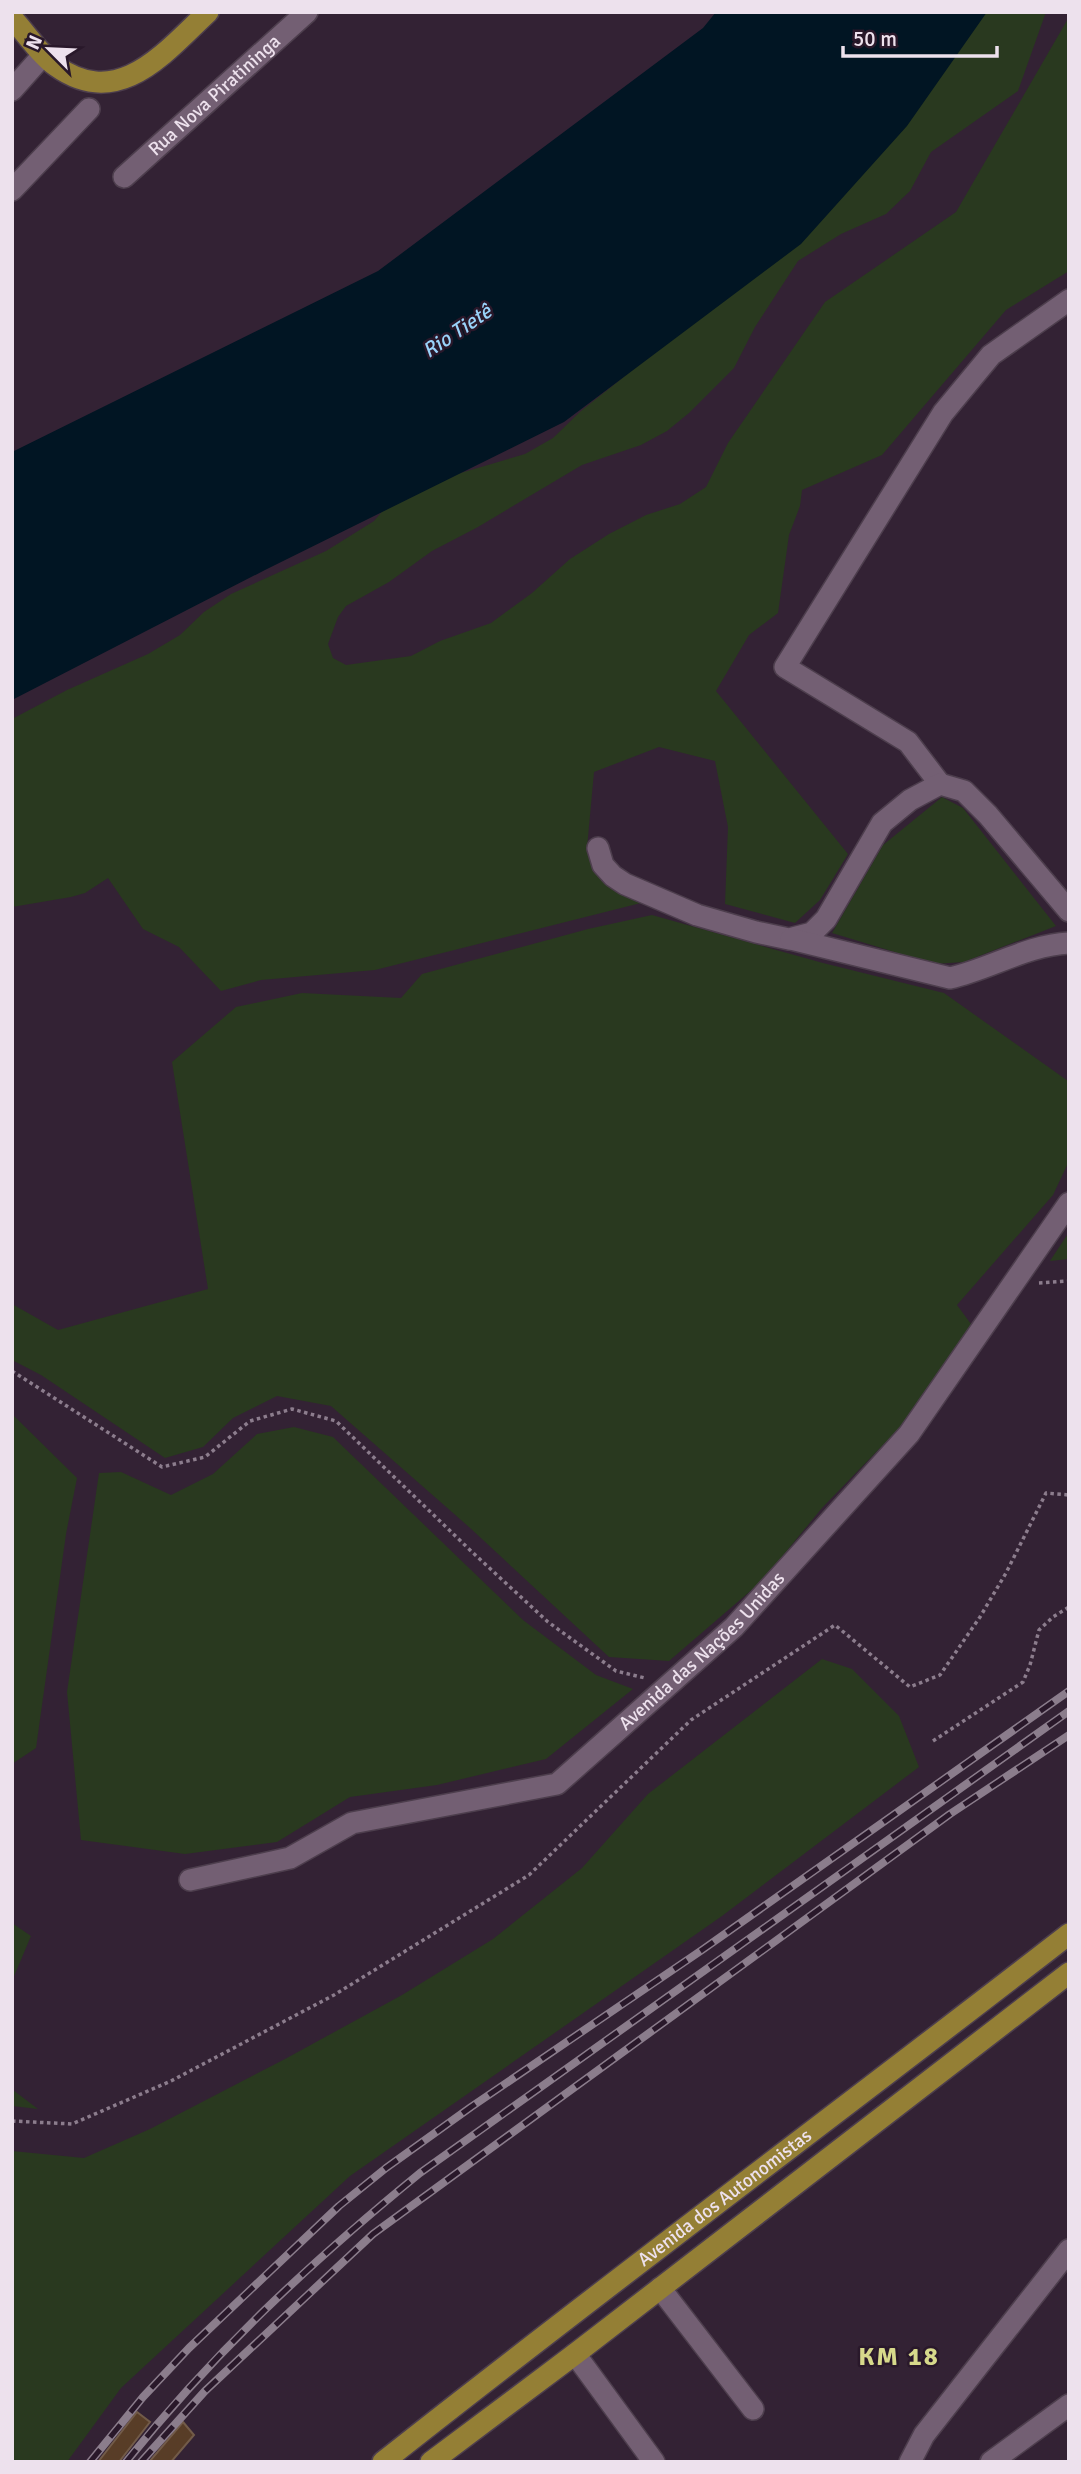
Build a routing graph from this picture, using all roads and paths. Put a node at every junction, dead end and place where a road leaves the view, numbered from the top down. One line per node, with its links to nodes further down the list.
1 (208, 12): 4 (main road)
2 (307, 12): 7 (street, Rua Nova Piratininga)
3 (12, 18): 4 (main road)
4 (44, 54): 5 (street)
5 (12, 90)
6 (89, 108): 8 (street)
7 (124, 177)
8 (12, 190)
9 (1069, 300): 10 (street)
10 (940, 784): 12 (street); 13 (street)
11 (598, 848): 13 (street)
12 (1069, 911)
13 (789, 939): 14 (street)
14 (1069, 943)
15 (1069, 1203): 19 (street, Avenida das Nações Unidas)
16 (12, 1371): 19 (path)
17 (1069, 1495): 24 (path)
18 (1069, 1607): 20 (path)
19 (669, 1684): 21 (street, Avenida das Nações Unidas)
20 (933, 1741)
21 (190, 1880)
22 (1069, 1934): 27 (main road, Avenida dos Autonomistas)
23 (1069, 1973): 26 (main road, Avenida dos Autonomistas)
24 (12, 2122)
25 (1069, 2250): 34 (street)
26 (660, 2288): 28 (main road, Avenida dos Autonomistas); 30 (street)
27 (586, 2305): 28 (main road); 31 (main road, Avenida dos Autonomistas)
28 (575, 2354): 32 (main road, Avenida dos Autonomistas); 33 (street)
29 (1069, 2405): 35 (street)
30 (753, 2409)
31 (383, 2462)
32 (431, 2462)
33 (654, 2462)
34 (910, 2462)
35 (991, 2462)

